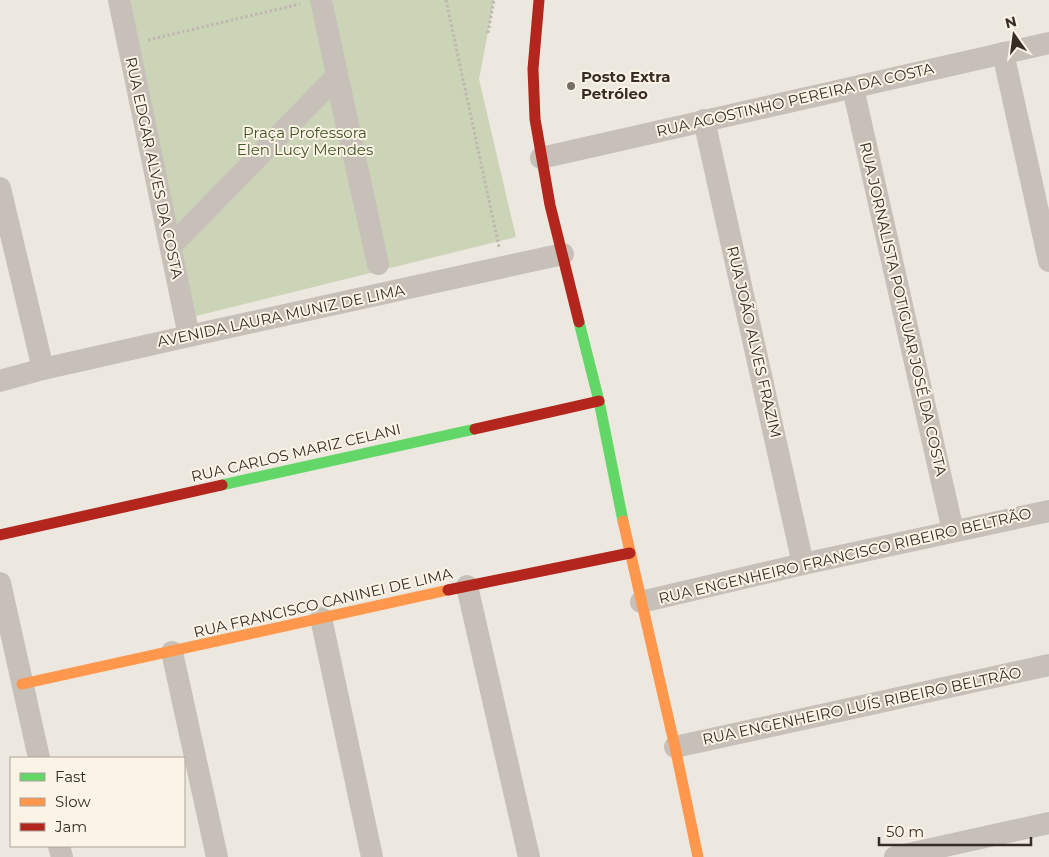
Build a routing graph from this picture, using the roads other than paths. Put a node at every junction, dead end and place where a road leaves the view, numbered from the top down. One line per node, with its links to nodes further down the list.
1 (119, 0): 10 (street, RUA EDGAR ALVES DA COSTA)
2 (539, 0): 8 (street)
3 (315, 1): 10 (street)
4 (1049, 43): 5 (street, RUA AGOSTINHO PEREIRA DA COSTA)
5 (1003, 54): 6 (street, RUA AGOSTINHO PEREIRA DA COSTA); 12 (street)
6 (853, 88): 7 (street, RUA AGOSTINHO PEREIRA DA COSTA); 18 (street, RUA JORNALISTA POTIGUAR JOSÉ DA COSTA)
7 (704, 120): 8 (street, RUA AGOSTINHO PEREIRA DA COSTA); 21 (street, RUA JOÃO ALVES FRAZIM)
8 (541, 158): 11 (street)
9 (0, 188): 14 (street)
10 (171, 246): 13 (street, RUA EDGAR ALVES DA COSTA)
11 (563, 254): 13 (street, AVENIDA LAURA MUNIZ DE LIMA); 16 (street)
12 (1049, 261)
13 (190, 336): 14 (street, AVENIDA LAURA MUNIZ DE LIMA)
14 (43, 369): 15 (street, AVENIDA LAURA MUNIZ DE LIMA)
15 (0, 382)
16 (599, 400): 19 (street, RUA CARLOS MARIZ CELANI); 20 (street)
17 (1049, 511): 18 (street, RUA ENGENHEIRO FRANCISCO RIBEIRO BELTRÃO)
18 (953, 531): 21 (street, RUA ENGENHEIRO FRANCISCO RIBEIRO BELTRÃO)
19 (0, 536)
20 (630, 553): 23 (street, RUA FRANCISCO CANINEI DE LIMA); 24 (street)
21 (803, 564): 24 (street, RUA ENGENHEIRO FRANCISCO RIBEIRO BELTRÃO)
22 (0, 583): 28 (street)
23 (467, 586): 25 (street, RUA FRANCISCO CANINEI DE LIMA); 34 (street)
24 (641, 602): 29 (street)
25 (321, 618): 26 (street, RUA FRANCISCO CANINEI DE LIMA); 33 (street)
26 (172, 652): 28 (street, RUA FRANCISCO CANINEI DE LIMA); 32 (street)
27 (1049, 665): 29 (street, RUA ENGENHEIRO LUÍS RIBEIRO BELTRÃO)
28 (22, 684): 30 (street)
29 (675, 747): 35 (street)
30 (39, 757)
31 (1049, 823): 36 (street)
32 (217, 857)
33 (372, 857)
34 (528, 857)
35 (698, 857)
36 (895, 857)

